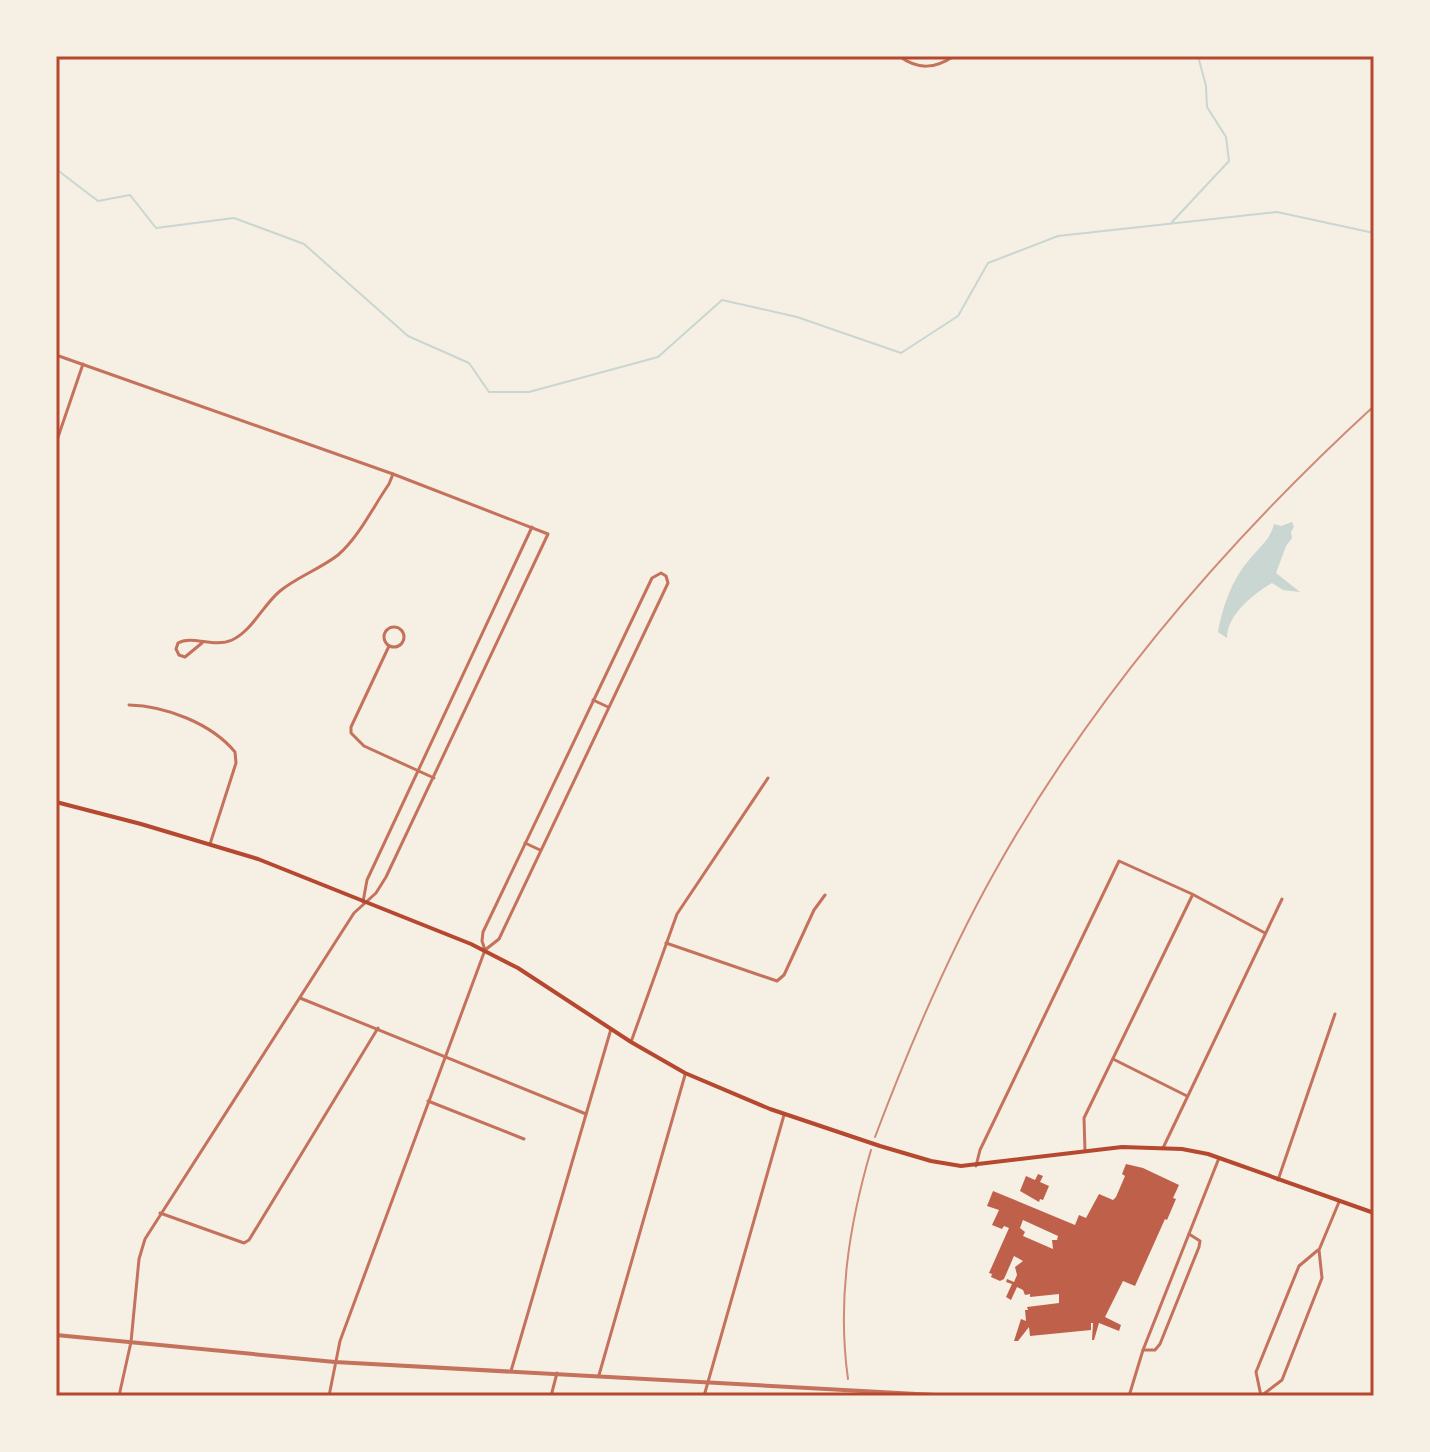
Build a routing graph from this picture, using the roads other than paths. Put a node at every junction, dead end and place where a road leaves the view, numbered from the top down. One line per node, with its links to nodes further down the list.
1 (899, 56): 2 (street)
2 (954, 56)
3 (56, 355): 4 (street)
4 (83, 364): 5 (street); 6 (street)
5 (56, 443)
6 (393, 474): 7 (street); 8 (street)
7 (532, 527): 13 (street); 14 (street)
8 (202, 643): 8 (street)
9 (389, 646): 9 (street); 13 (street)
10 (593, 700): 12 (street); 12 (street); 17 (street)
11 (129, 705): 18 (street)
12 (608, 707): 19 (street)
13 (418, 771): 14 (street); 23 (street)
14 (434, 778): 23 (street)
15 (768, 778): 25 (street)
16 (56, 802): 18 (main road)
17 (525, 843): 19 (street); 26 (street)
18 (210, 844): 23 (main road)
19 (541, 850): 26 (street)
20 (1192, 894): 24 (street); 33 (street); 43 (street)
21 (825, 895): 25 (street)
22 (1282, 899): 24 (street)
23 (363, 902): 26 (main road); 27 (street)
24 (1265, 933): 35 (street)
25 (666, 943): 31 (street)
26 (485, 950): 30 (main road); 32 (street)
27 (299, 997): 29 (street); 46 (street)
28 (1335, 1014): 44 (street)
29 (378, 1028): 32 (street); 46 (street)
30 (611, 1029): 31 (main road); 37 (street)
31 (631, 1042): 34 (main road)
32 (446, 1056): 36 (street); 37 (street)
33 (1113, 1059): 35 (street); 41 (street)
34 (685, 1073): 38 (main road); 56 (street)
35 (1187, 1096): 40 (street)
36 (428, 1101): 39 (street); 53 (street)
37 (586, 1114): 54 (street)
38 (784, 1114): 43 (main road); 57 (street)
39 (524, 1139)
40 (1163, 1148): 41 (main road); 42 (main road)
41 (1085, 1151): 43 (main road)
42 (1219, 1158): 44 (main road); 48 (street)
43 (976, 1166)
44 (1278, 1180): 45 (main road)
45 (1339, 1202): 47 (main road); 49 (street)
46 (160, 1213): 51 (street)
47 (1374, 1213)
48 (1189, 1234): 52 (street); 52 (street)
49 (1319, 1250): 49 (street)
50 (56, 1335): 51 (street)
51 (131, 1342): 53 (street); 59 (street)
52 (1143, 1350): 65 (street)
53 (335, 1362): 54 (street); 60 (street)
54 (511, 1371): 55 (street)
55 (557, 1373): 56 (street); 61 (street)
56 (599, 1375): 57 (street)
57 (707, 1382): 58 (street); 62 (street)
58 (829, 1389): 63 (street); 64 (street)
59 (119, 1396)
60 (329, 1396)
61 (551, 1396)
62 (704, 1396)
63 (828, 1396)
64 (953, 1396)
65 (1129, 1396)

